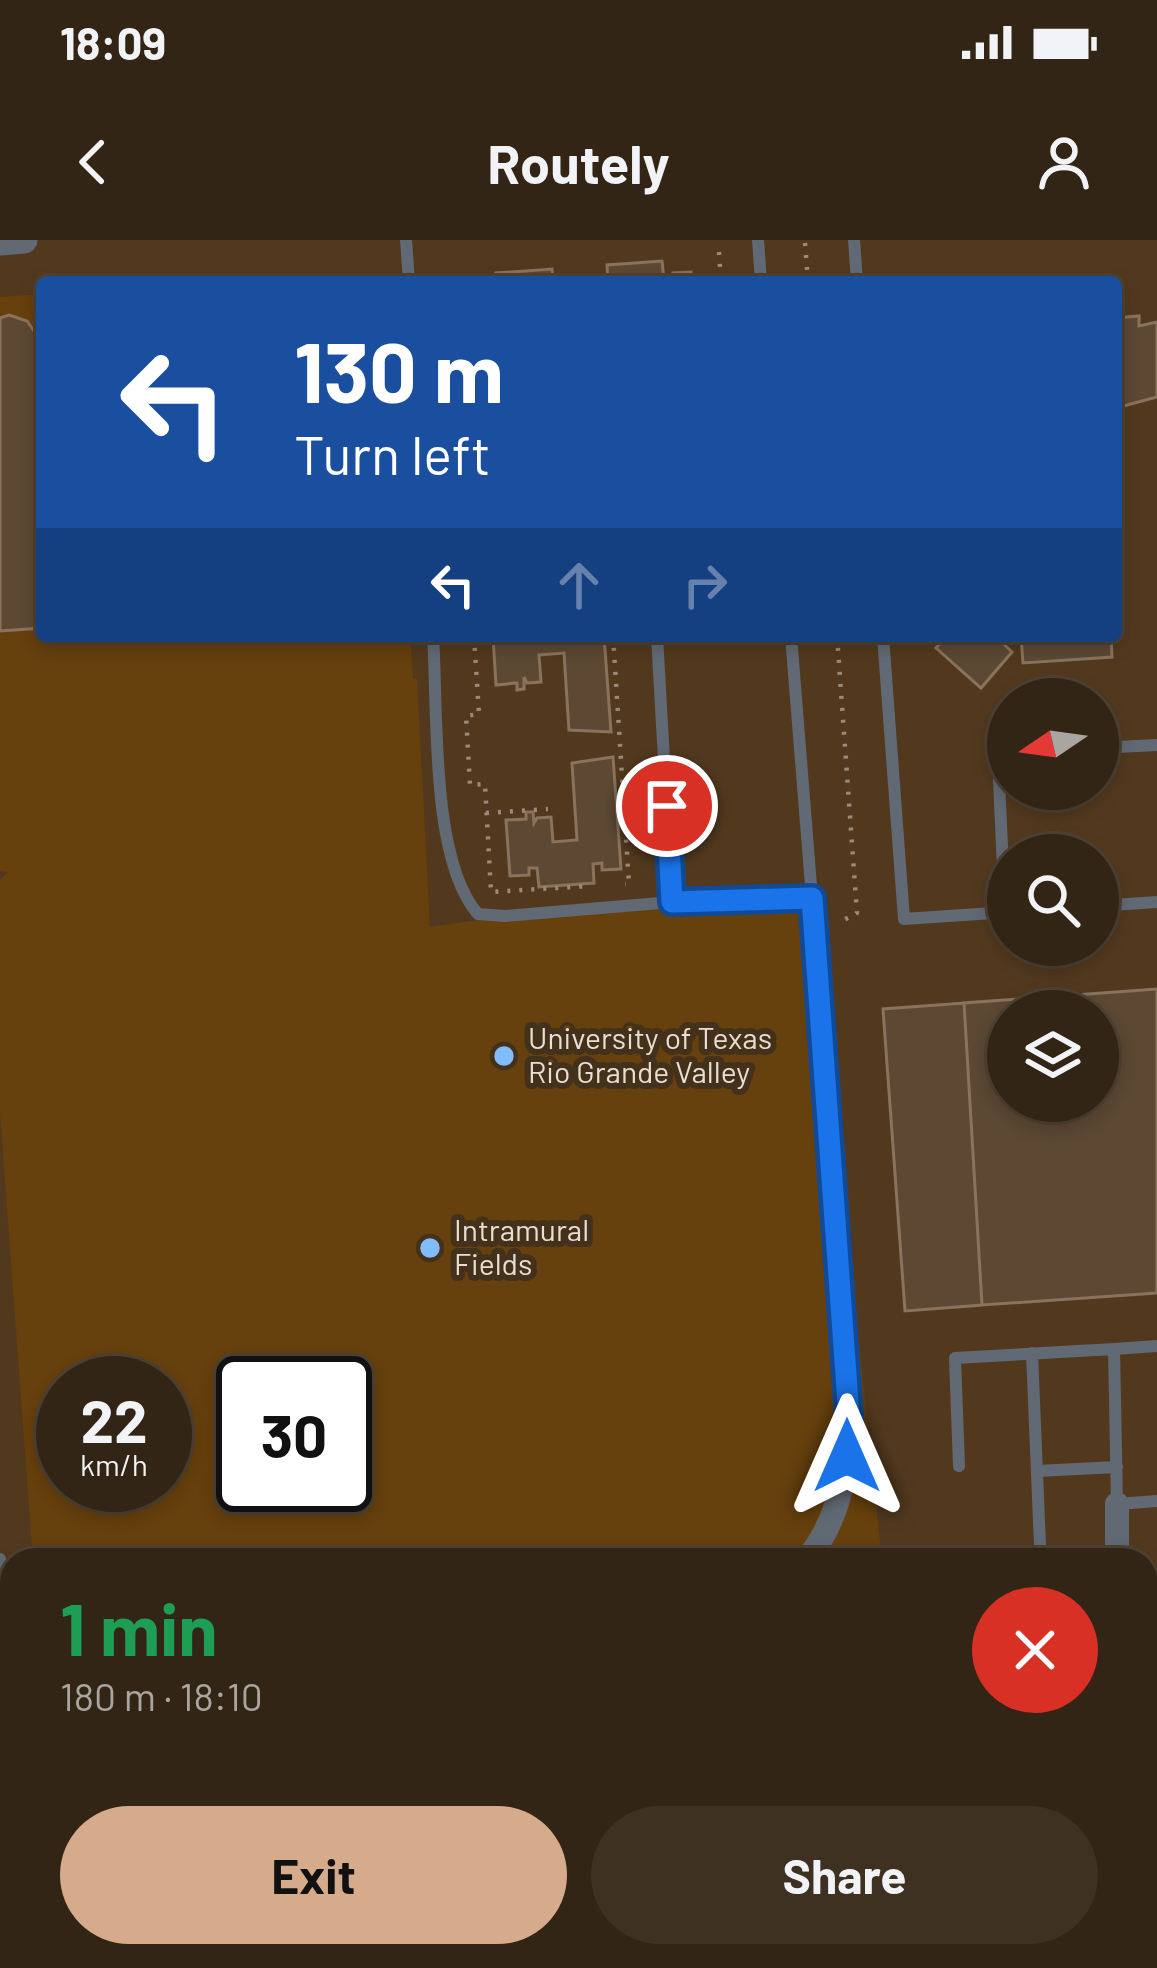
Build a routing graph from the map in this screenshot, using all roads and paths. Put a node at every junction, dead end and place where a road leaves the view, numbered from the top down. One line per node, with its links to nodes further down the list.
1 (24, 240): 5 (street)
2 (406, 240): 8 (lane)
3 (758, 240): 10 (lane)
4 (854, 240): 12 (lane)
5 (0, 242)
6 (805, 243): 11 (path)
7 (719, 252): 9 (path)
8 (409, 276)
9 (721, 276)
10 (761, 276)
11 (808, 276)
12 (857, 276)
13 (433, 642): 24 (lane)
14 (474, 642): 22 (path)
15 (613, 642): 22 (path)
16 (657, 642): 24 (lane)
17 (791, 642): 23 (lane)
18 (883, 642): 27 (lane)
19 (1157, 745): 20 (lane)
20 (1119, 747)
21 (548, 809): 22 (path)
22 (487, 813)
23 (812, 898): 24 (lane); 37 (street)
24 (672, 902)
25 (1157, 902): 26 (lane)
26 (1119, 905)
27 (987, 913)
28 (1157, 1346): 29 (lane)
29 (1114, 1349): 30 (lane); 32 (lane)
30 (1032, 1353): 31 (lane); 33 (lane)
31 (959, 1466)
32 (1117, 1467): 33 (lane); 35 (lane)
33 (1037, 1471): 36 (lane)
34 (1157, 1501): 35 (lane)
35 (1118, 1504): 38 (street)
36 (1040, 1545)
37 (814, 1548)
38 (1117, 1548)

